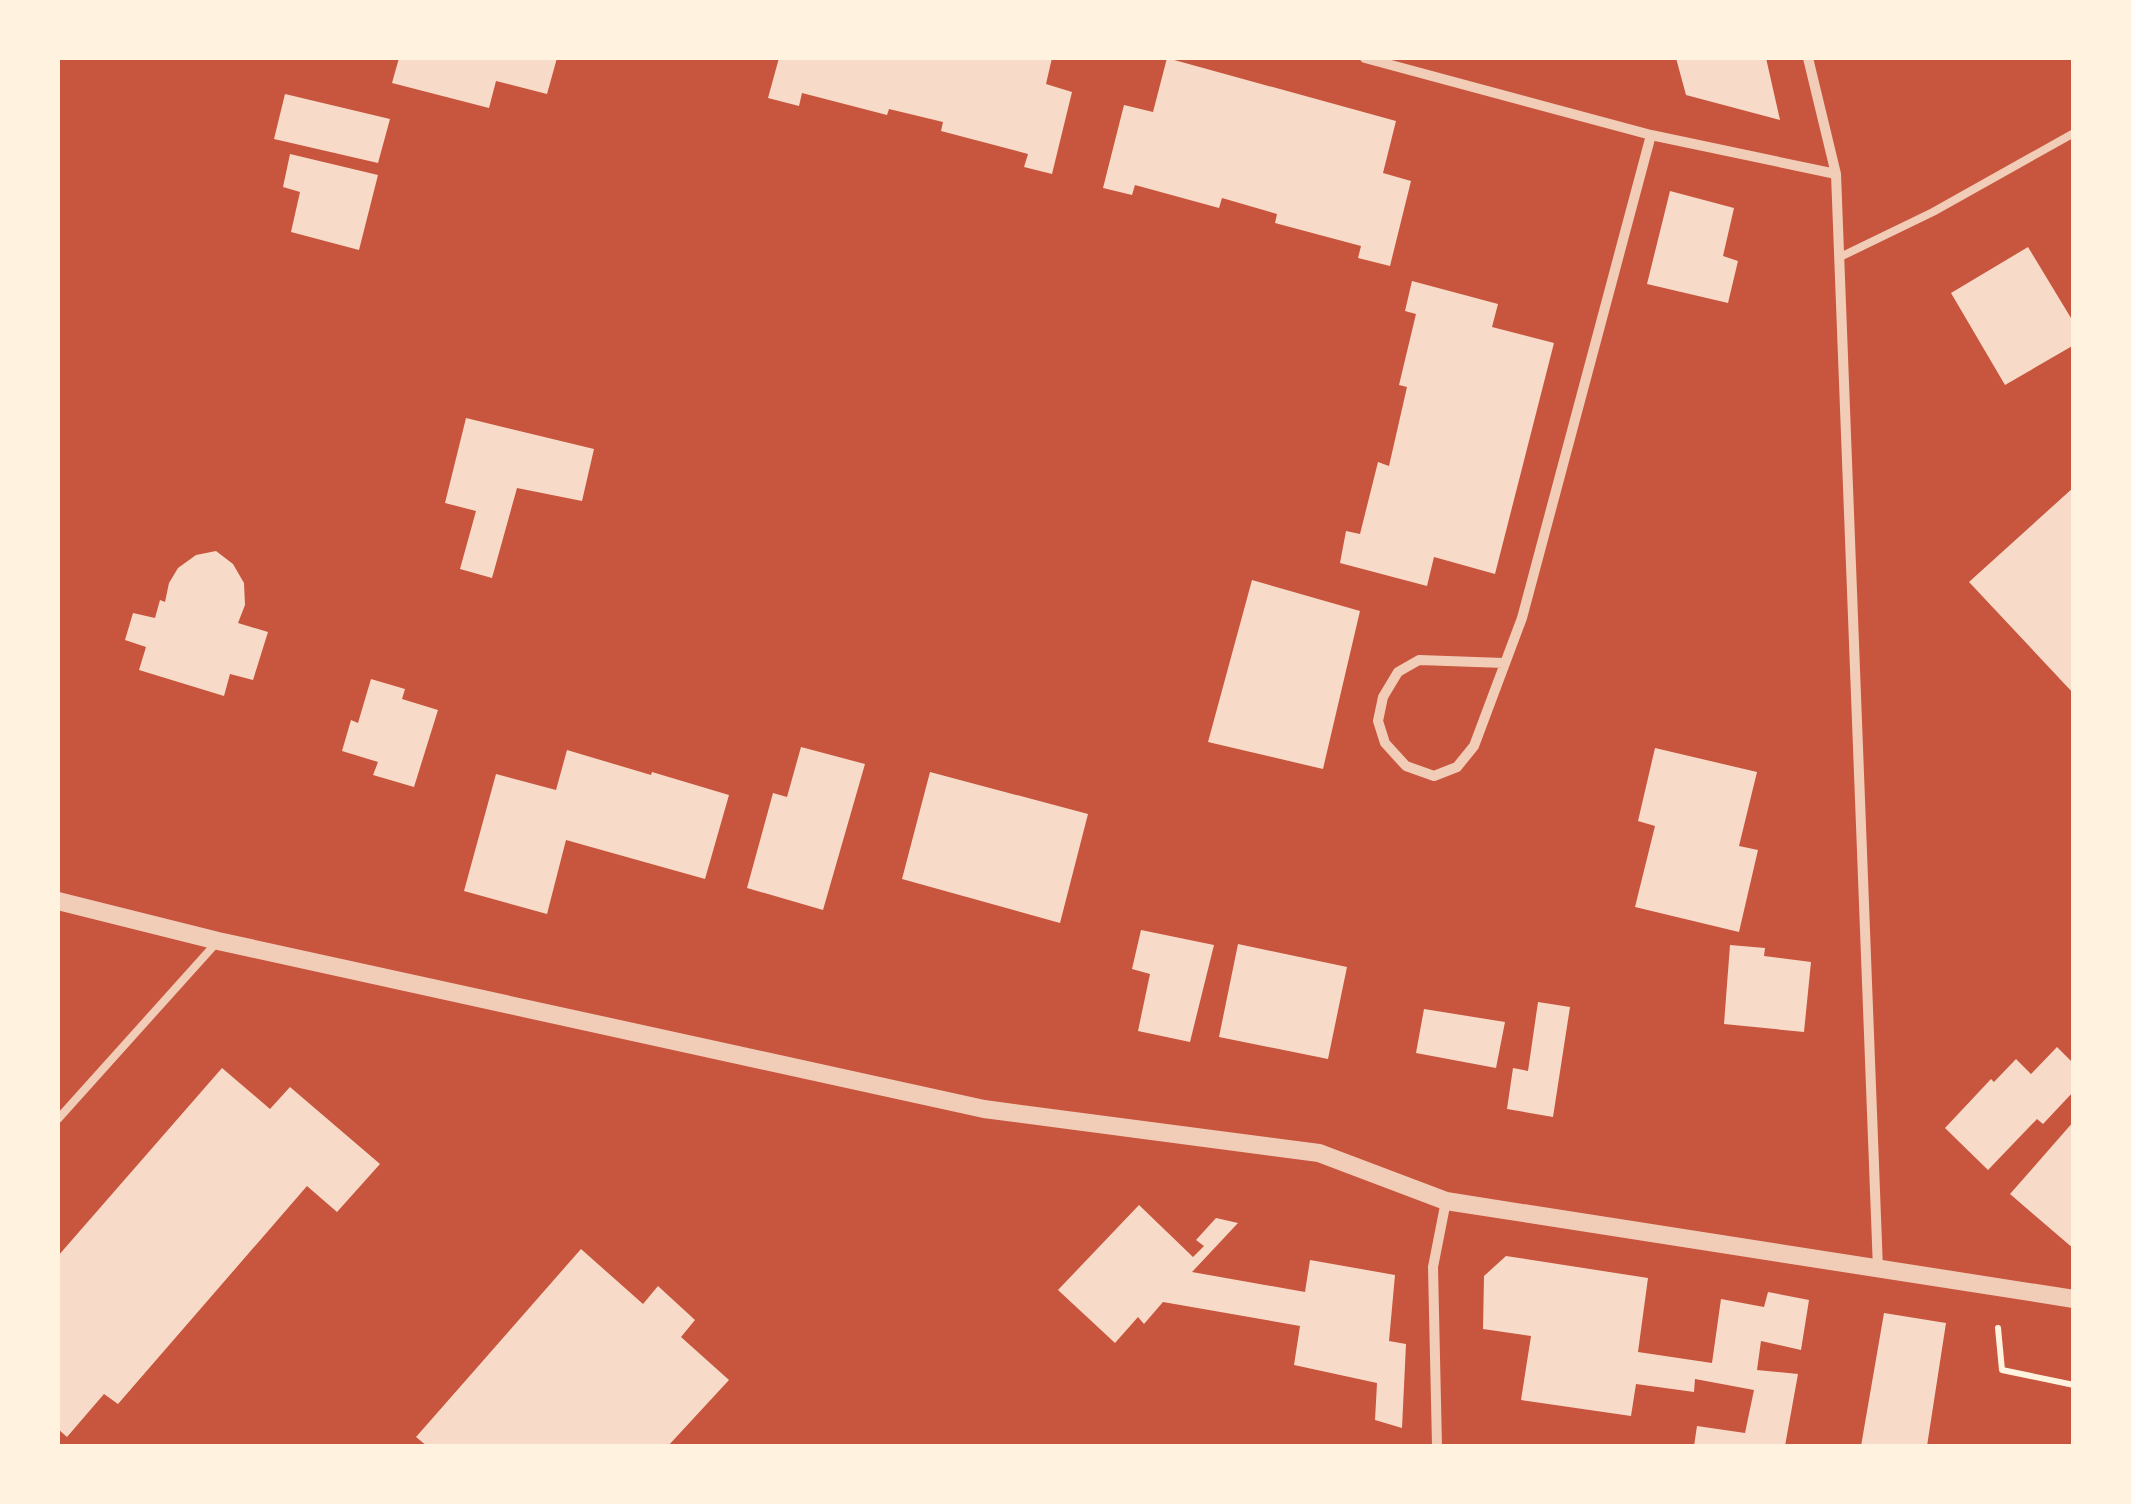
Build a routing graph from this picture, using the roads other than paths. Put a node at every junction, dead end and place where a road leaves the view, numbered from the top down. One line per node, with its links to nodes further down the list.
1 (1365, 58): 4 (street)
2 (1808, 58): 5 (street)
3 (2074, 133): 6 (lane)
4 (1650, 135): 5 (street); 7 (street)
5 (1836, 174): 6 (street)
6 (1840, 257): 12 (street)
7 (1504, 663): 7 (street)
8 (58, 901): 9 (street)
9 (218, 942): 10 (lane); 11 (street)
10 (58, 1119)
11 (1446, 1201): 12 (street); 14 (street)
12 (1878, 1268): 13 (street)
13 (2074, 1299)
14 (1437, 1446)

